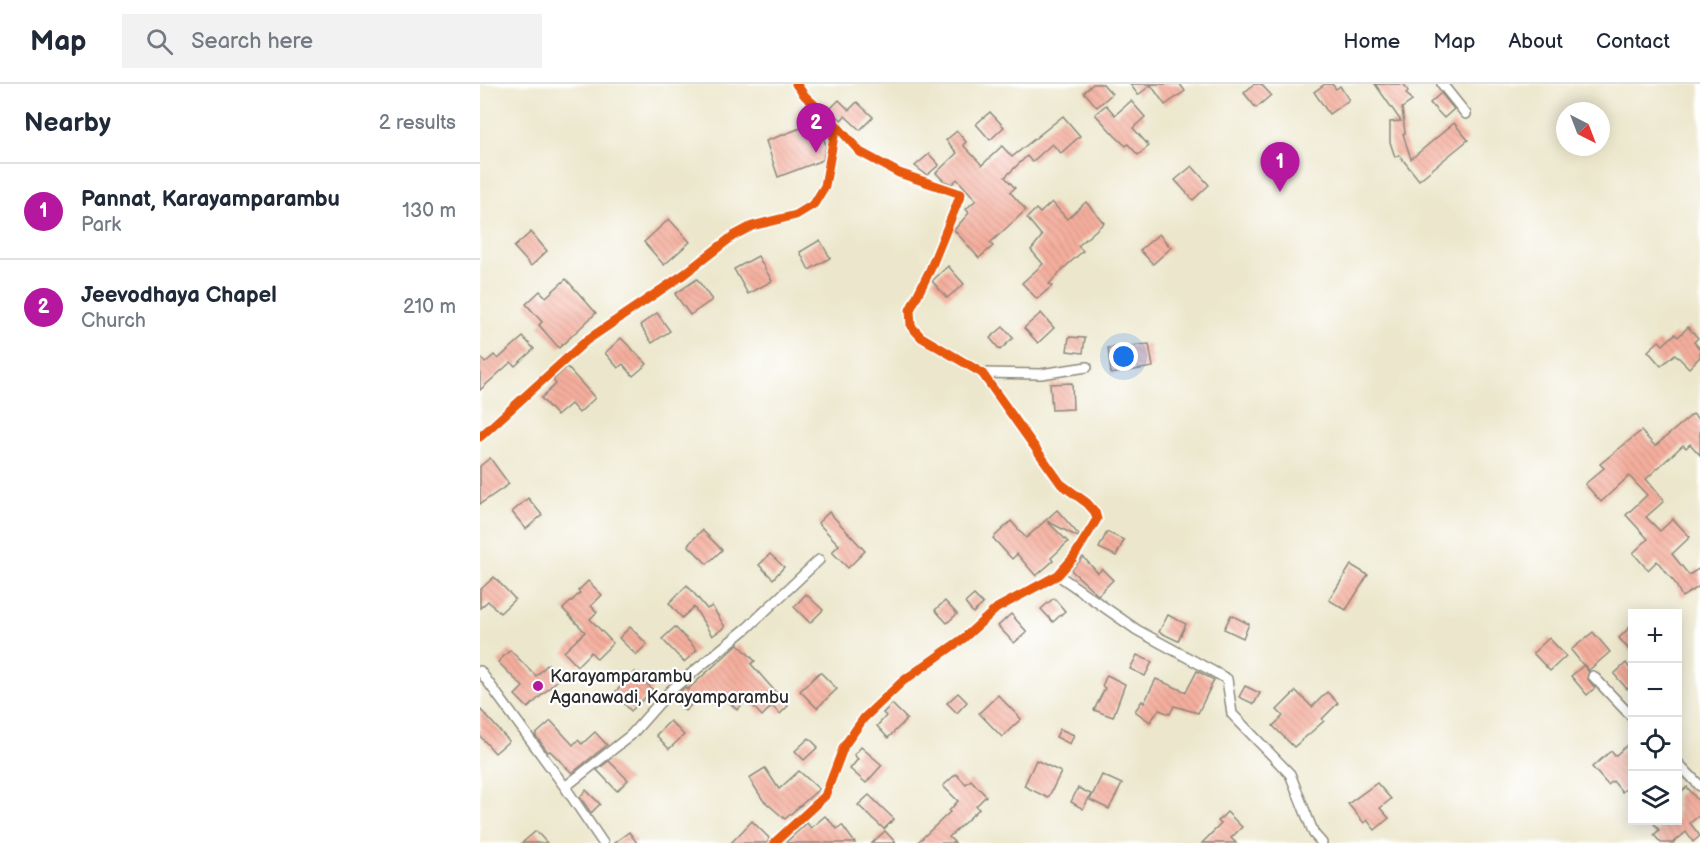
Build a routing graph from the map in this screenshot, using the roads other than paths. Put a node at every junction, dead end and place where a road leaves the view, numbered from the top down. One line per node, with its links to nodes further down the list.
1 (796, 84): 4 (street)
2 (1442, 84): 3 (street)
3 (1466, 114)
4 (836, 125): 6 (street); 7 (street)
5 (1087, 367): 6 (street)
6 (981, 373): 9 (street)
7 (480, 437)
8 (819, 560): 15 (street)
9 (1058, 575): 17 (street); 18 (street)
10 (480, 671): 15 (street)
11 (1593, 676): 12 (street)
12 (1628, 713)
13 (1682, 768): 14 (street)
14 (1700, 786)
15 (565, 787): 16 (street)
16 (603, 843)
17 (774, 843)
18 (1322, 843)

